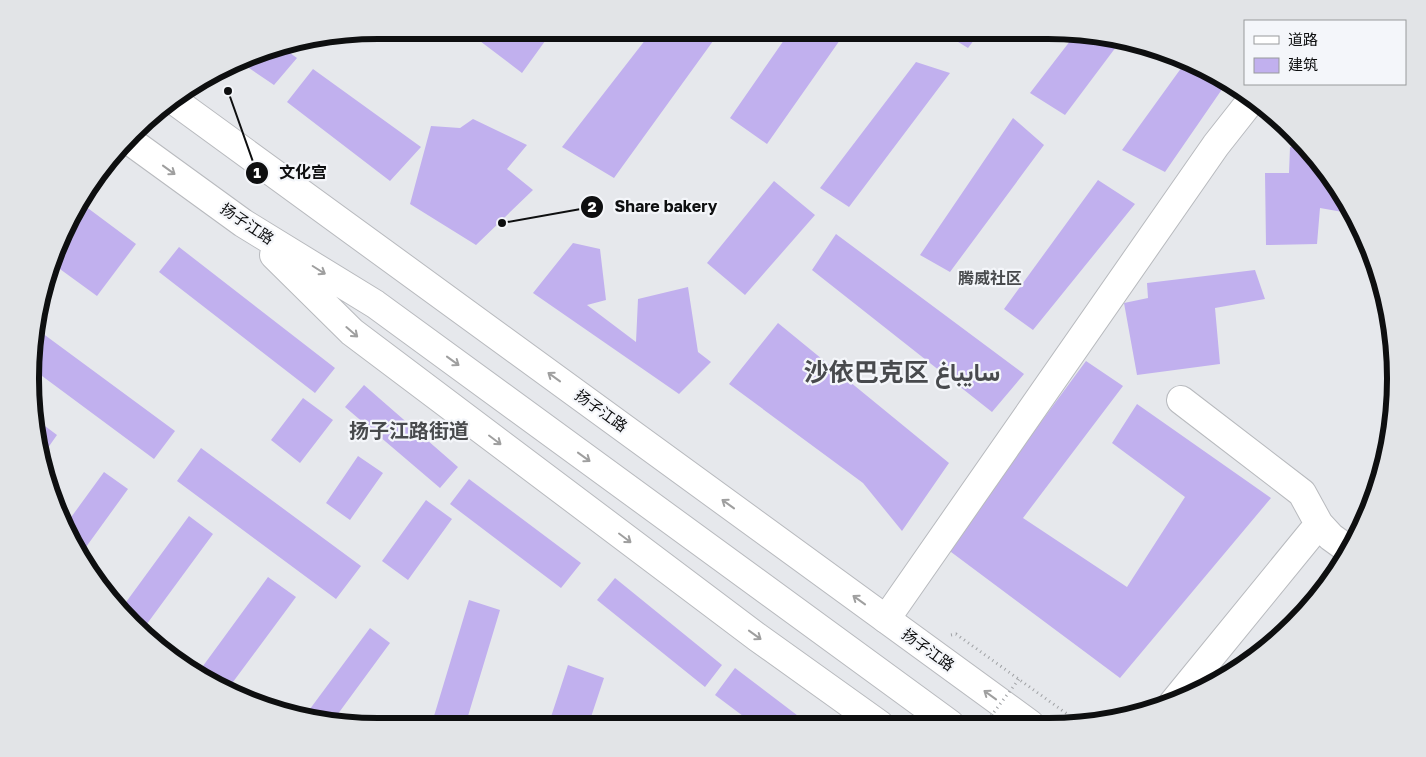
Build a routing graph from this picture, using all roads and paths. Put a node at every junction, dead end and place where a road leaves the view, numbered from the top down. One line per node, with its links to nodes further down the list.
1 (179, 104): 8 (main road, 扬子江路, one-way to 1)
2 (1248, 105): 8 (main road)
3 (133, 143): 4 (main road, 扬子江路, one-way to 4)
4 (243, 223): 11 (main road, one-way to 11); 12 (main road, 扬子江路, one-way to 12)
5 (1181, 400): 6 (main road)
6 (1319, 524): 7 (main road); 10 (main road)
7 (1343, 546)
8 (886, 619): 14 (main road, 扬子江路, one-way to 8)
9 (1019, 679): 13 (path, bridge)
10 (1184, 689)
11 (870, 718)
12 (942, 718)
13 (990, 718)
14 (1022, 718)

